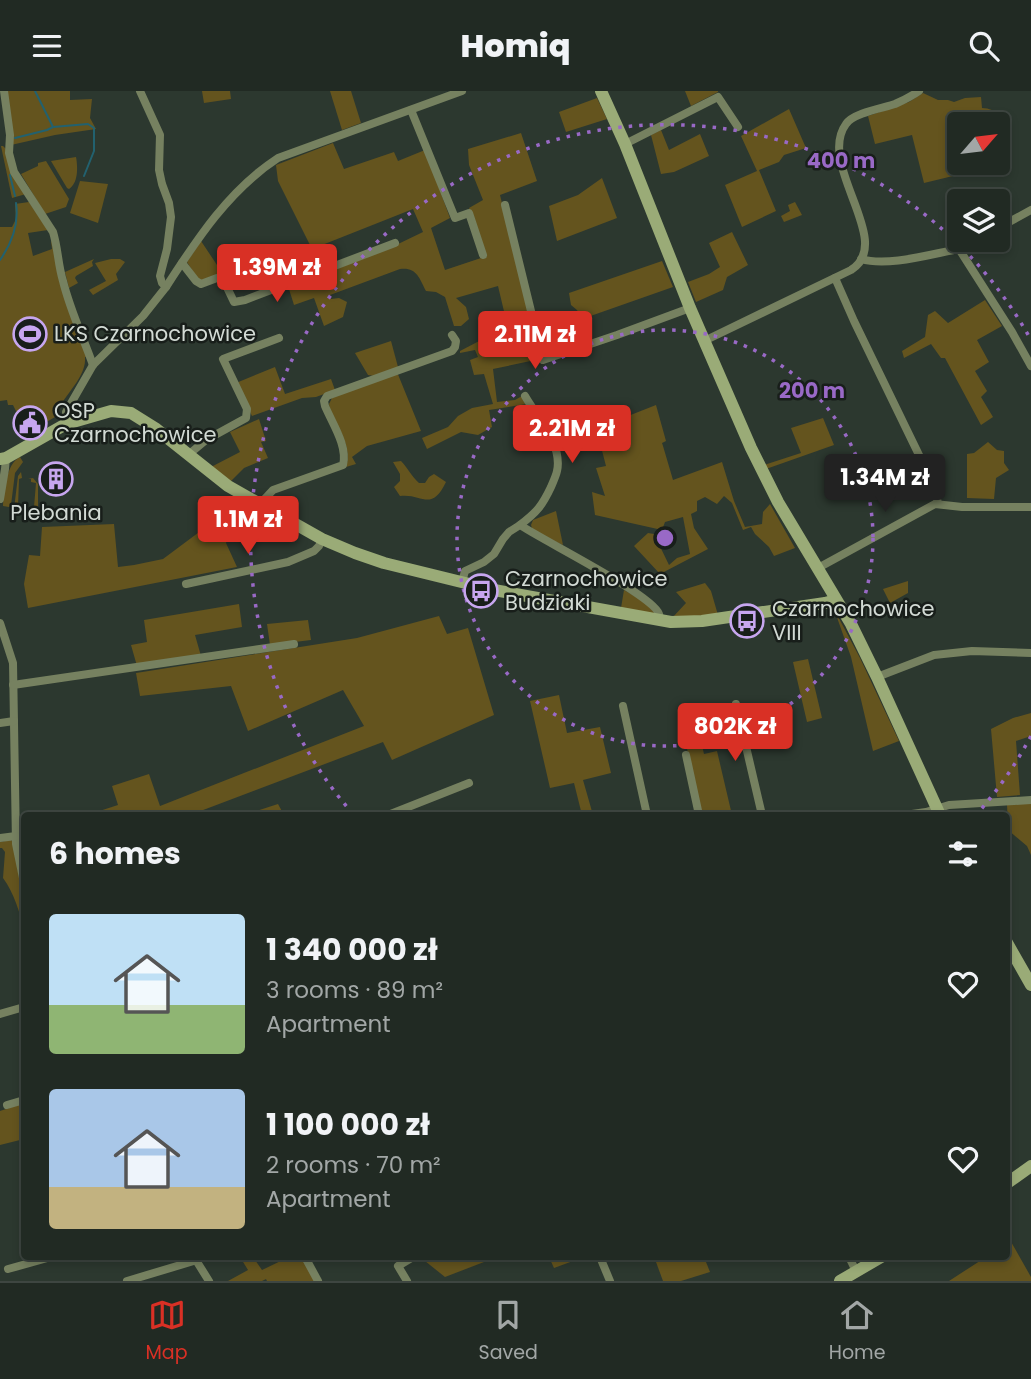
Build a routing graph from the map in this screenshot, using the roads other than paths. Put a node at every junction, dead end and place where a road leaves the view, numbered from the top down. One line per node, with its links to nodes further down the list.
1 (4, 91): 24 (street)
2 (140, 91): 19 (street)
3 (462, 91): 6 (street)
4 (601, 91): 8 (street)
5 (919, 91): 16 (street)
6 (411, 110): 15 (street); 17 (street)
7 (738, 127): 8 (street)
8 (625, 144): 20 (street)
9 (505, 205): 20 (street)
10 (1031, 210): 11 (street)
11 (1010, 221)
12 (396, 243): 17 (street)
13 (947, 251): 16 (street)
14 (961, 252): 25 (street)
15 (483, 255)
16 (861, 259): 18 (street)
17 (182, 263): 19 (street)
18 (835, 278): 23 (street); 32 (street)
19 (166, 287): 24 (street)
20 (690, 308): 23 (street)
21 (452, 335): 31 (street)
22 (279, 338): 28 (street)
23 (704, 341): 36 (street)
24 (93, 365): 27 (street)
25 (1031, 366)
26 (524, 396): 34 (street)
27 (66, 424): 28 (street); 29 (street)
28 (188, 455): 31 (street)
29 (3, 458): 30 (street)
30 (0, 499)
31 (260, 503): 35 (street)
32 (938, 504): 33 (street); 36 (street)
33 (1031, 507)
34 (520, 525): 37 (street); 40 (street)
35 (322, 539): 37 (street); 38 (street)
36 (818, 568): 39 (street)
37 (462, 582): 40 (street)
38 (186, 584)
39 (836, 600): 40 (street); 44 (street)
40 (659, 620)
41 (0, 623): 45 (street)
42 (295, 644): 45 (street)
43 (1031, 653): 44 (street)
44 (877, 677): 57 (street)
45 (13, 685): 48 (street)
46 (736, 704): 56 (street)
47 (623, 706): 54 (street)
48 (14, 721): 49 (street); 58 (street)
49 (0, 723)
50 (686, 755): 55 (street)
51 (469, 783): 53 (street)
52 (1031, 800): 57 (street)
53 (396, 812)
54 (646, 812)
55 (698, 812)
56 (761, 812)
57 (939, 812)
58 (16, 836): 59 (street); 60 (street)
59 (0, 838)
60 (21, 869)
61 (1010, 948): 62 (street)
62 (1031, 985)
63 (21, 1008): 64 (street)
64 (0, 1014)
65 (21, 1101): 66 (street)
66 (7, 1105)
67 (1031, 1166): 68 (street)
68 (1010, 1181)
69 (40, 1260): 77 (street)
70 (189, 1260): 79 (street)
71 (196, 1260): 80 (street)
72 (307, 1260): 81 (street)
73 (408, 1260): 82 (street)
74 (601, 1260): 83 (street)
75 (850, 1260): 78 (street)
76 (876, 1260): 78 (street)
77 (8, 1269)
78 (856, 1271): 84 (street)
79 (127, 1281)
80 (209, 1281)
81 (318, 1281)
82 (407, 1281)
83 (610, 1281)
84 (840, 1281)

